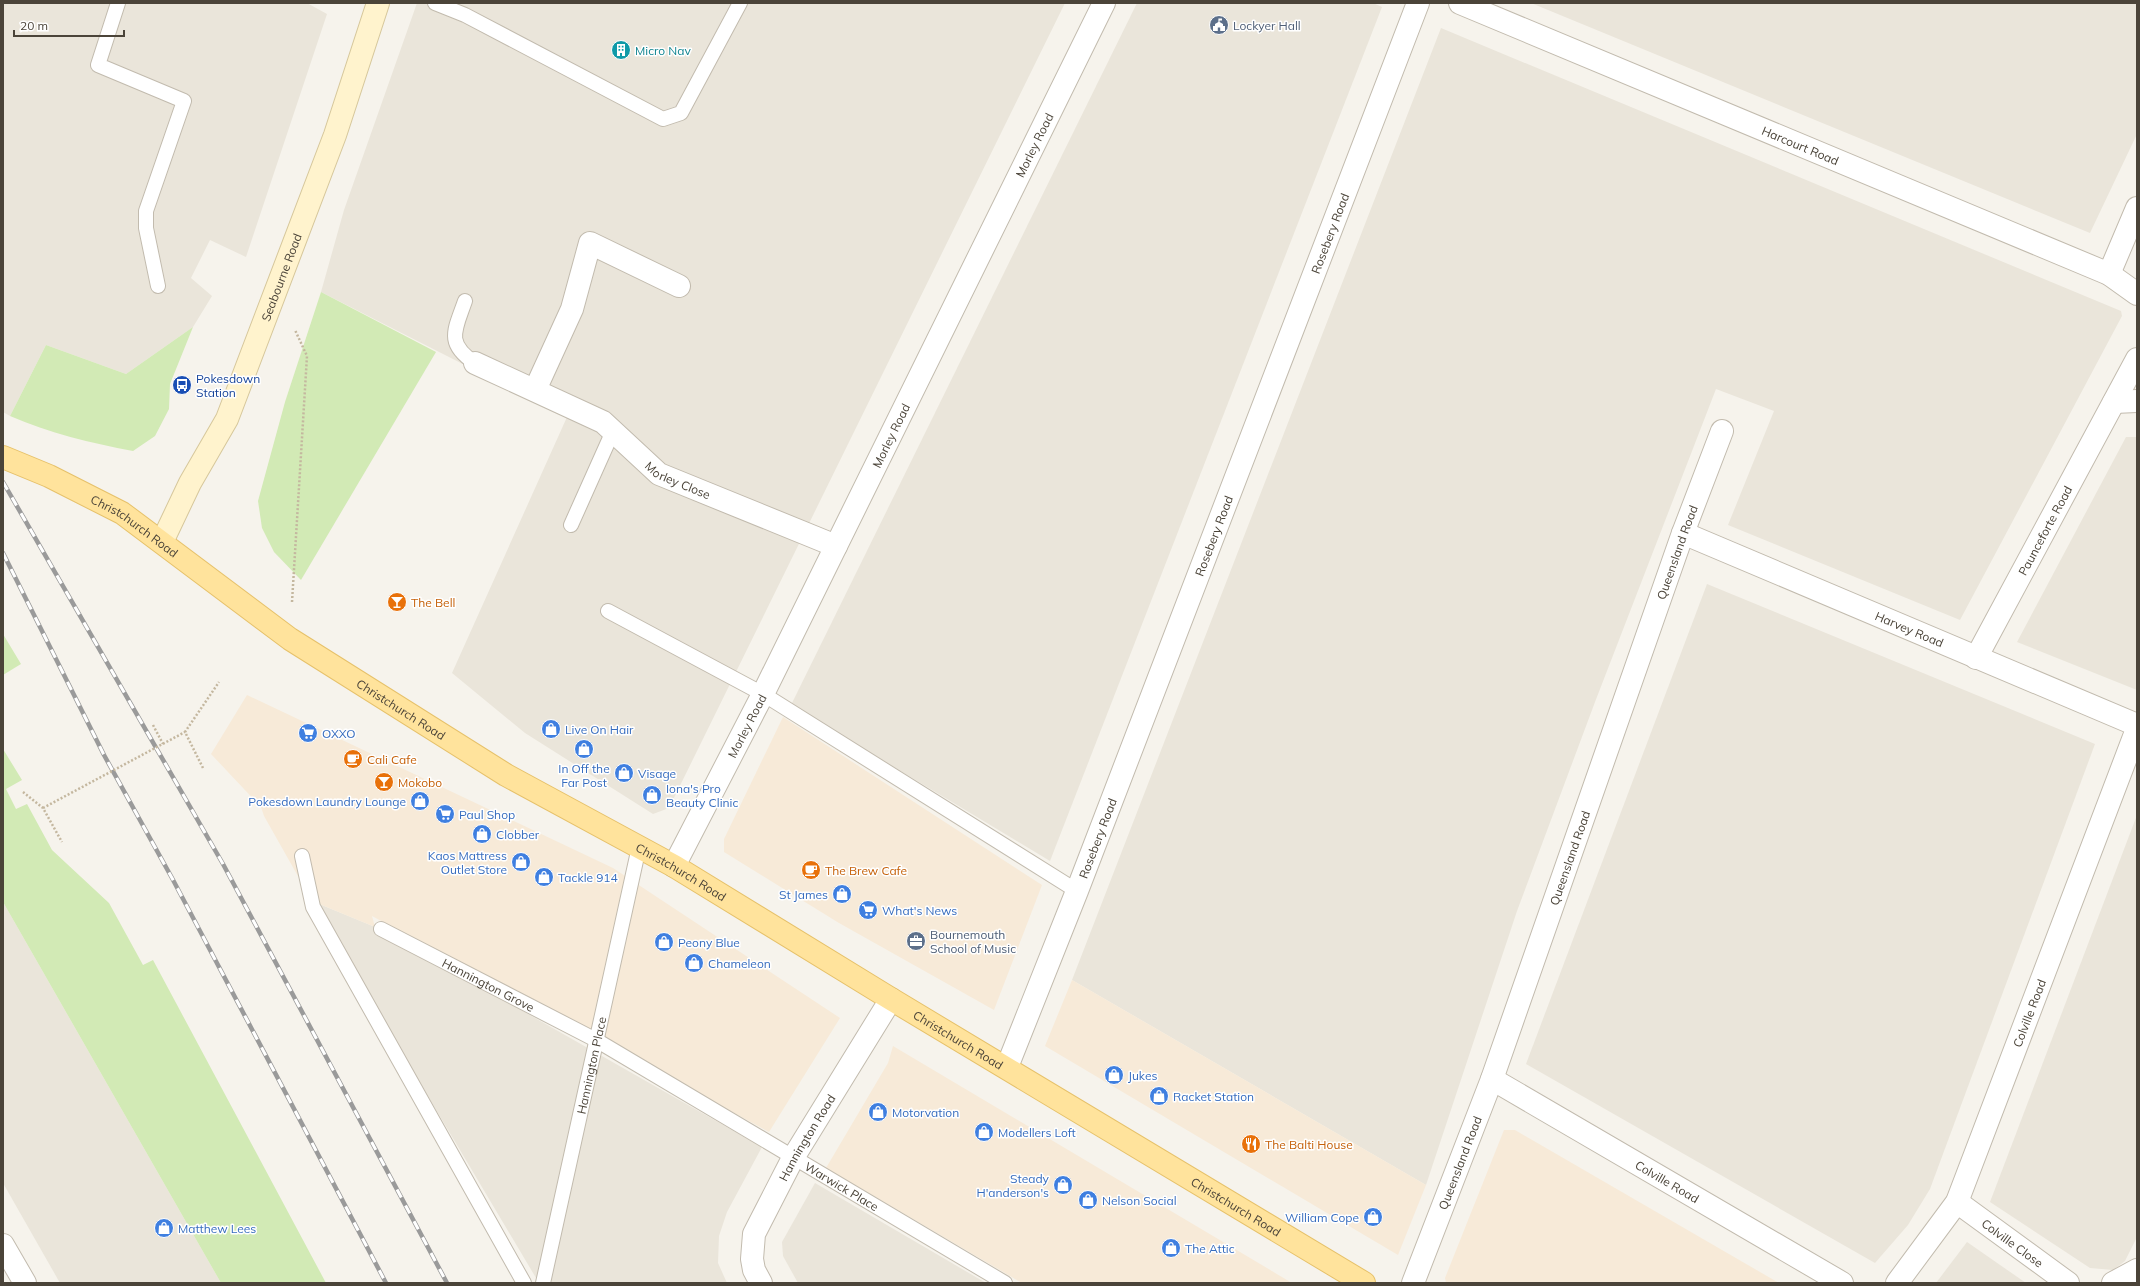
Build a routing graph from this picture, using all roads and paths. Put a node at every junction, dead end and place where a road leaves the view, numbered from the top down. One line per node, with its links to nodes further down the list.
1 (118, 3): 10 (lane)
2 (378, 3): 12 (street, Seabourne Road)
3 (435, 3): 4 (lane)
4 (740, 3)
5 (1104, 3): 26 (street, Morley Road)
6 (1418, 3): 44 (street, Rosebery Road)
7 (1460, 3): 9 (street, Harcourt Road)
8 (2137, 208): 9 (street)
9 (2109, 274): 13 (street, Harcourt Road)
10 (158, 286)
11 (679, 286): 17 (street)
12 (276, 290): 25 (street, Seabourne Road); 28 (path)
13 (2137, 294)
14 (465, 301): 16 (lane)
15 (2137, 358): 19 (street)
16 (475, 363): 17 (street, Morley Close)
17 (535, 390): 20 (street, Morley Close)
18 (2137, 401): 19 (street)
19 (2114, 402): 29 (street, Paunceforte Road)
20 (613, 431): 23 (lane); 26 (street, Morley Close)
21 (1722, 432): 24 (street, Queensland Road)
22 (3, 457): 25 (main road, Christchurch Road)
23 (571, 525)
24 (1683, 533): 29 (street, Harvey Road); 49 (street, Queensland Road)
25 (162, 542): 28 (main road, Christchurch Road)
26 (836, 546): 31 (street, Morley Road)
27 (608, 611): 31 (lane)
28 (290, 639): 41 (main road, Christchurch Road)
29 (1976, 658): 33 (street, Harvey Road)
30 (219, 682): 35 (path)
31 (763, 694): 43 (street, Morley Road); 44 (lane)
32 (153, 725): 36 (path)
33 (2137, 725)
34 (2137, 729): 51 (street, Colville Road)
35 (185, 732): 36 (path, bridge); 37 (path)
36 (163, 744): 39 (path, bridge)
37 (203, 768)
38 (23, 792): 39 (path)
39 (43, 808): 40 (path)
40 (62, 842)
41 (639, 847): 43 (main road, Christchurch Road); 47 (lane, Hannington Place)
42 (302, 856): 55 (lane)
43 (674, 866): 46 (main road, Christchurch Road)
44 (1077, 891): 48 (street, Rosebery Road)
45 (381, 929): 47 (lane, Hannington Grove)
46 (891, 999): 48 (main road, Christchurch Road); 50 (street, Hannington Road)
47 (596, 1040): 50 (lane, Warwick Place); 56 (lane, Hannington Place)
48 (1007, 1067): 59 (main road, Christchurch Road)
49 (1492, 1079): 60 (street, Queensland Road); 61 (street, Colville Road)
50 (793, 1158): 57 (street, Hannington Road); 58 (lane, Warwick Place)
51 (1956, 1202): 62 (street, Colville Road); 63 (street, Colville Close)
52 (3, 1245): 54 (street)
53 (2137, 1270): 64 (street)
54 (25, 1283)
55 (524, 1283)
56 (543, 1283)
57 (761, 1283)
58 (1005, 1283)
59 (1364, 1283)
60 (1413, 1283)
61 (1842, 1283)
62 (1897, 1283)
63 (2068, 1283)
64 (2113, 1283)

